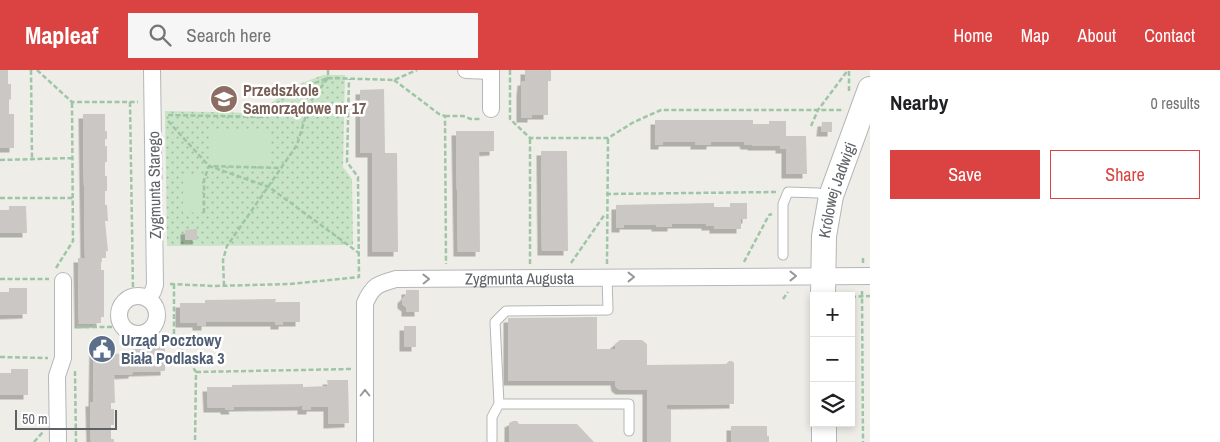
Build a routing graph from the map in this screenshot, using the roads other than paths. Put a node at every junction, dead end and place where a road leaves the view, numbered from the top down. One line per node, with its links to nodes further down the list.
1 (152, 70): 12 (street, Zygmunta Starego)
2 (466, 70): 3 (street)
3 (492, 70): 5 (street)
4 (870, 89): 6 (street, Królowej Jadwigi)
5 (488, 114)
6 (832, 196): 7 (lane); 11 (street, Królowej Jadwigi)
7 (783, 254)
8 (866, 276): 11 (street, Zygmunta Augusta)
9 (607, 277): 11 (street, Zygmunta Augusta, one-way to 11); 13 (lane); 17 (street, Zygmunta Augusta, one-way to 9)
10 (59, 280): 16 (street)
11 (823, 286)
12 (148, 299)
13 (499, 404): 15 (lane); 18 (lane)
14 (824, 427): 19 (street)
15 (629, 431)
16 (58, 442)
17 (365, 442)
18 (492, 442)
19 (824, 442)

